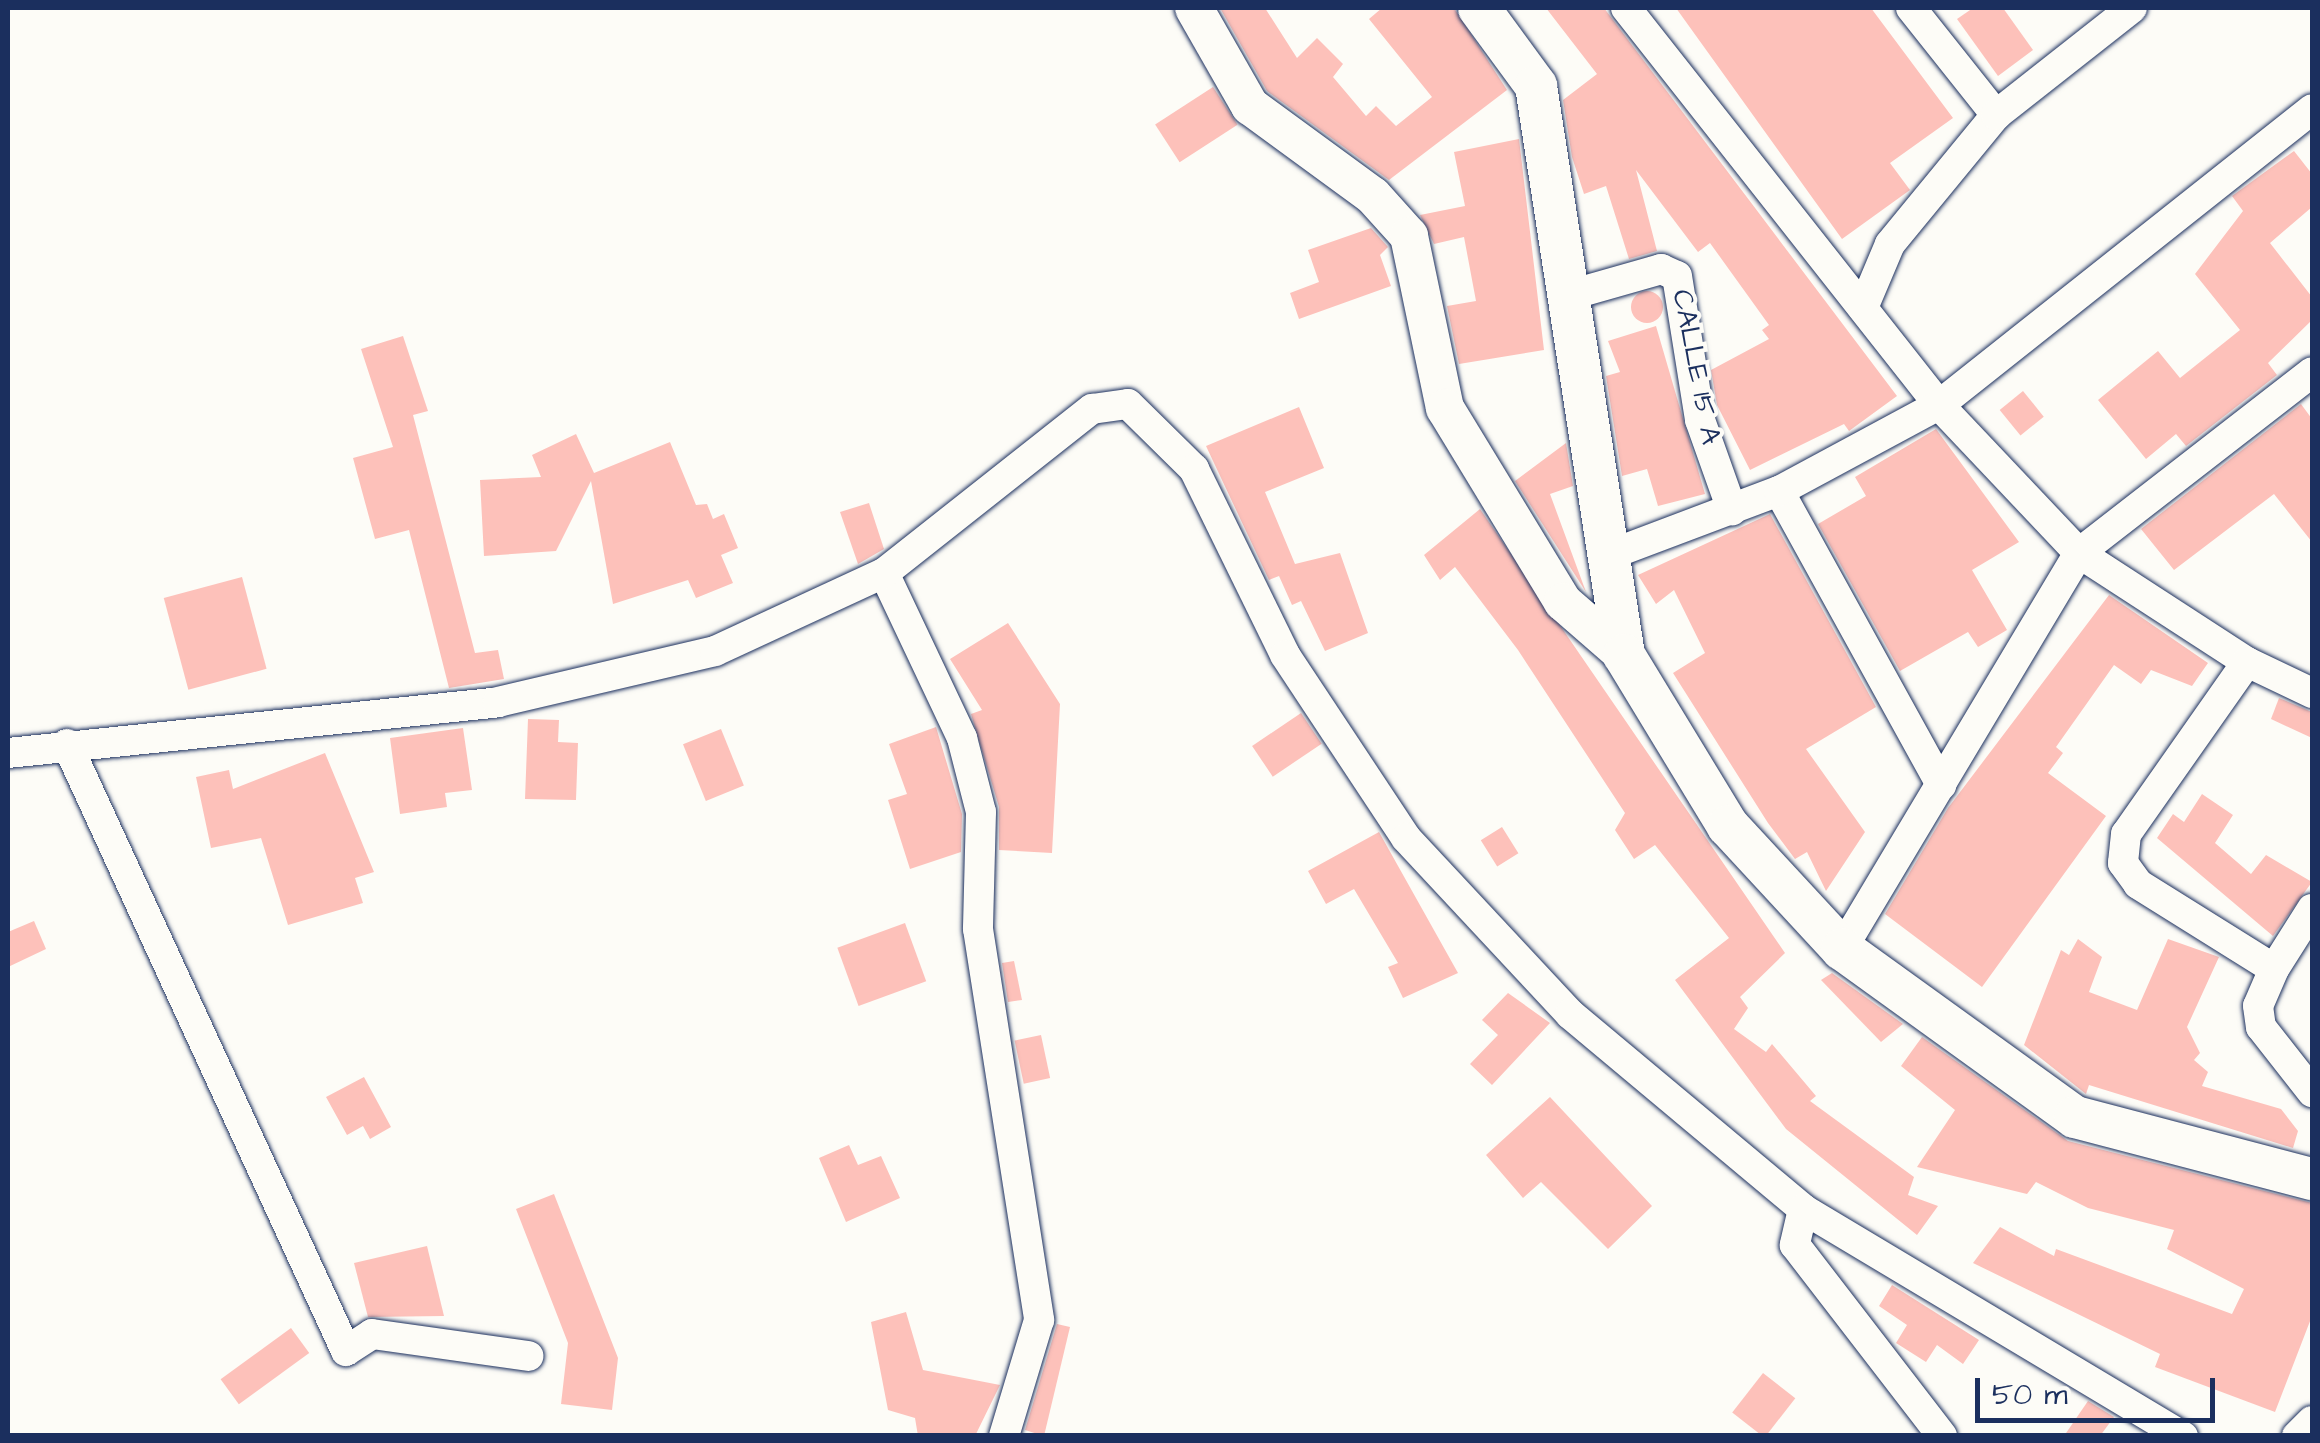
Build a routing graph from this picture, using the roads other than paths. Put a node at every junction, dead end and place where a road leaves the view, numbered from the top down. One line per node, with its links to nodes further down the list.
1 (1194, 8): 17 (street)
2 (1479, 8): 8 (main road)
3 (1626, 8): 9 (street)
4 (1911, 8): 7 (street)
5 (2132, 8): 7 (street)
6 (2312, 109): 11 (street)
7 (1996, 115): 9 (street)
8 (1570, 296): 13 (street, CALLE 15 A); 15 (main road)
9 (1863, 308): 11 (street)
10 (2312, 372): 14 (street)
11 (1940, 405): 12 (street); 14 (street)
12 (1779, 491): 13 (street); 22 (street)
13 (1732, 510): 15 (street)
14 (2079, 553): 18 (street); 22 (street)
15 (1604, 557): 17 (main road)
16 (884, 573): 20 (street); 28 (street); 31 (street)
17 (1624, 655): 24 (main road)
18 (2247, 662): 19 (street); 25 (street)
19 (2312, 693)
20 (67, 744): 21 (street); 29 (street)
21 (8, 752)
22 (1941, 785): 24 (street)
23 (2312, 909): 25 (street)
24 (1842, 949): 27 (main road)
25 (2274, 969): 26 (street)
26 (2312, 1092)
27 (2312, 1180)
28 (1803, 1210): 32 (street); 33 (street)
29 (528, 1356)
30 (2312, 1421): 34 (street)
31 (1004, 1436)
32 (1942, 1436)
33 (2183, 1436)
34 (2297, 1436)

